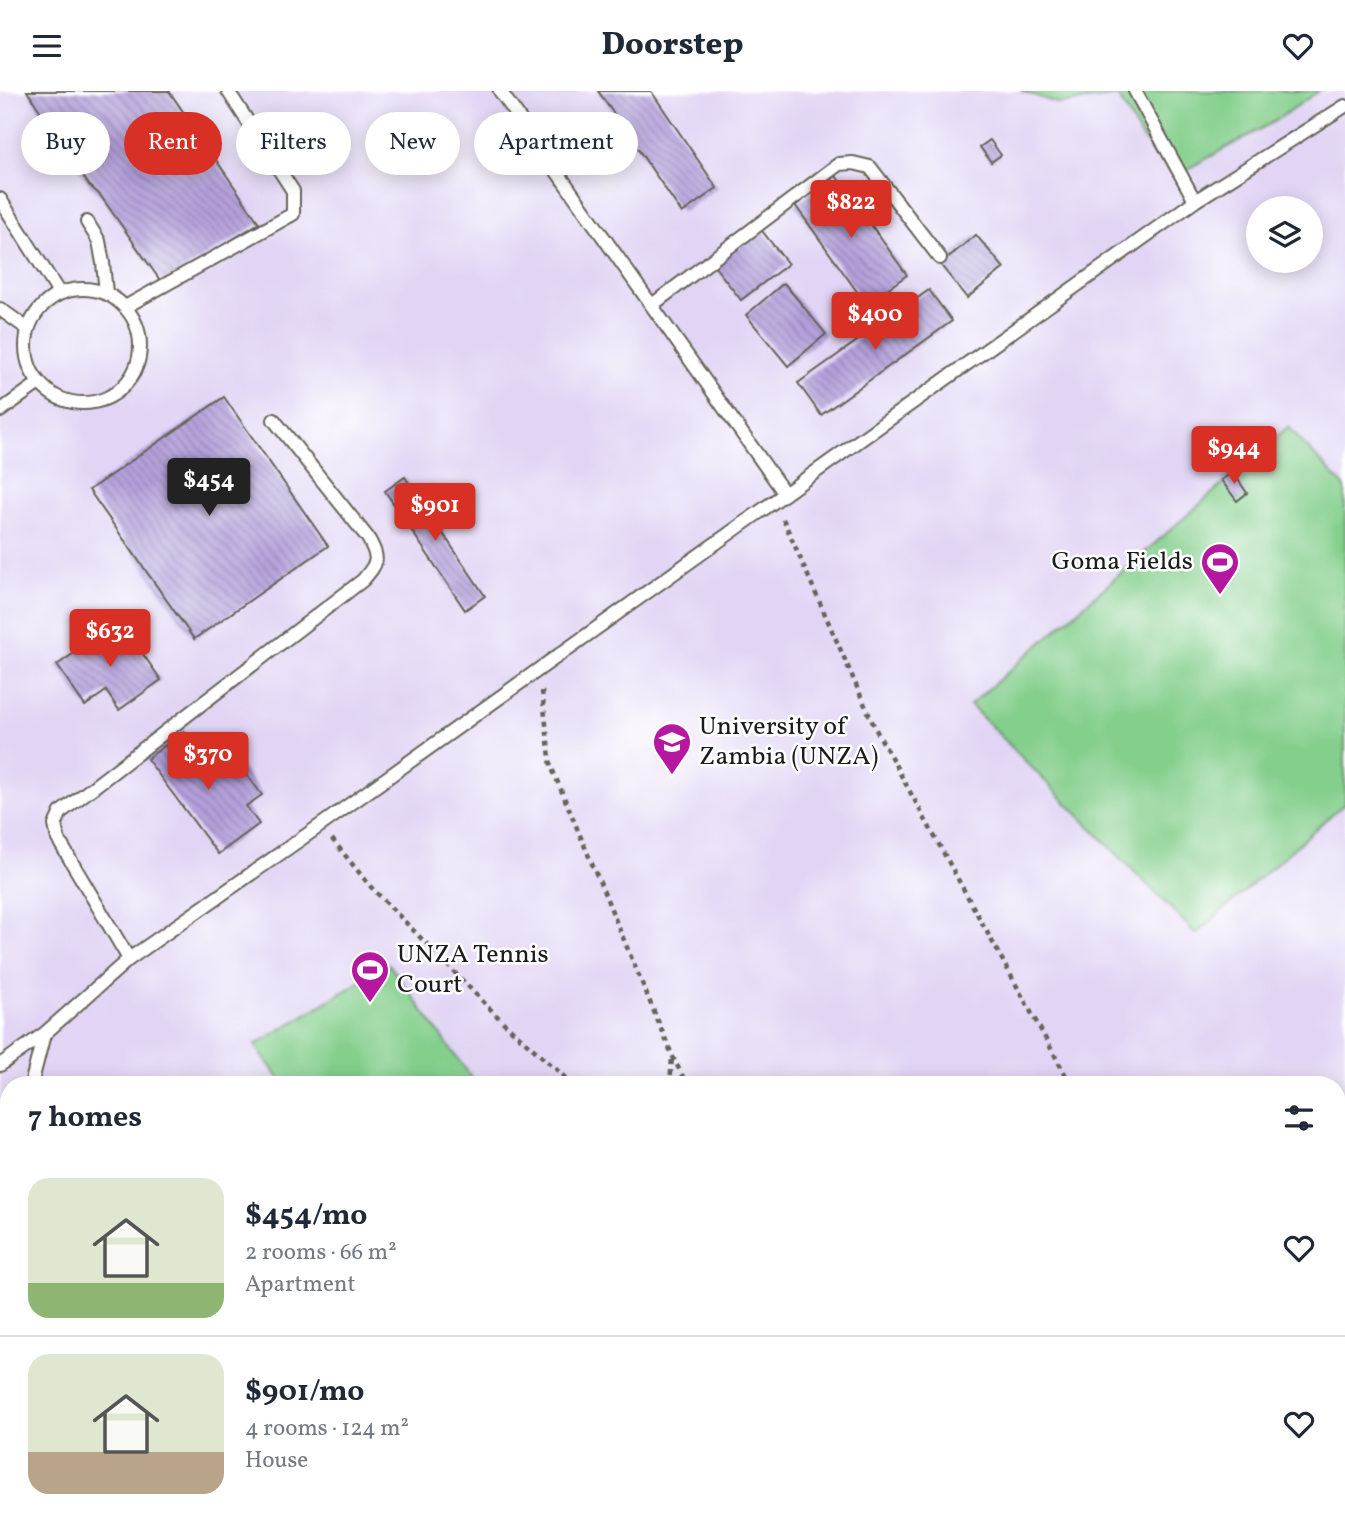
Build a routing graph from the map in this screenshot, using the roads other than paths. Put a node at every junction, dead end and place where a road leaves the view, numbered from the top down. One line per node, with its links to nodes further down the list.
1 (228, 91): 12 (lane)
2 (500, 91): 11 (lane)
3 (1135, 91): 6 (lane)
4 (1345, 106): 6 (lane)
5 (0, 199): 9 (lane)
6 (1195, 201): 18 (lane)
7 (87, 222): 10 (lane)
8 (940, 258): 11 (lane)
9 (60, 293): 10 (lane); 14 (lane)
10 (106, 293): 12 (lane)
11 (652, 305): 18 (lane)
12 (125, 307): 15 (lane)
13 (0, 309): 14 (lane)
14 (28, 329): 15 (lane)
15 (39, 383): 16 (lane)
16 (0, 411)
17 (274, 420): 19 (lane)
18 (780, 497): 19 (lane)
19 (129, 959): 20 (lane)
20 (44, 1034): 21 (lane); 22 (lane)
21 (0, 1065)
22 (33, 1076)

